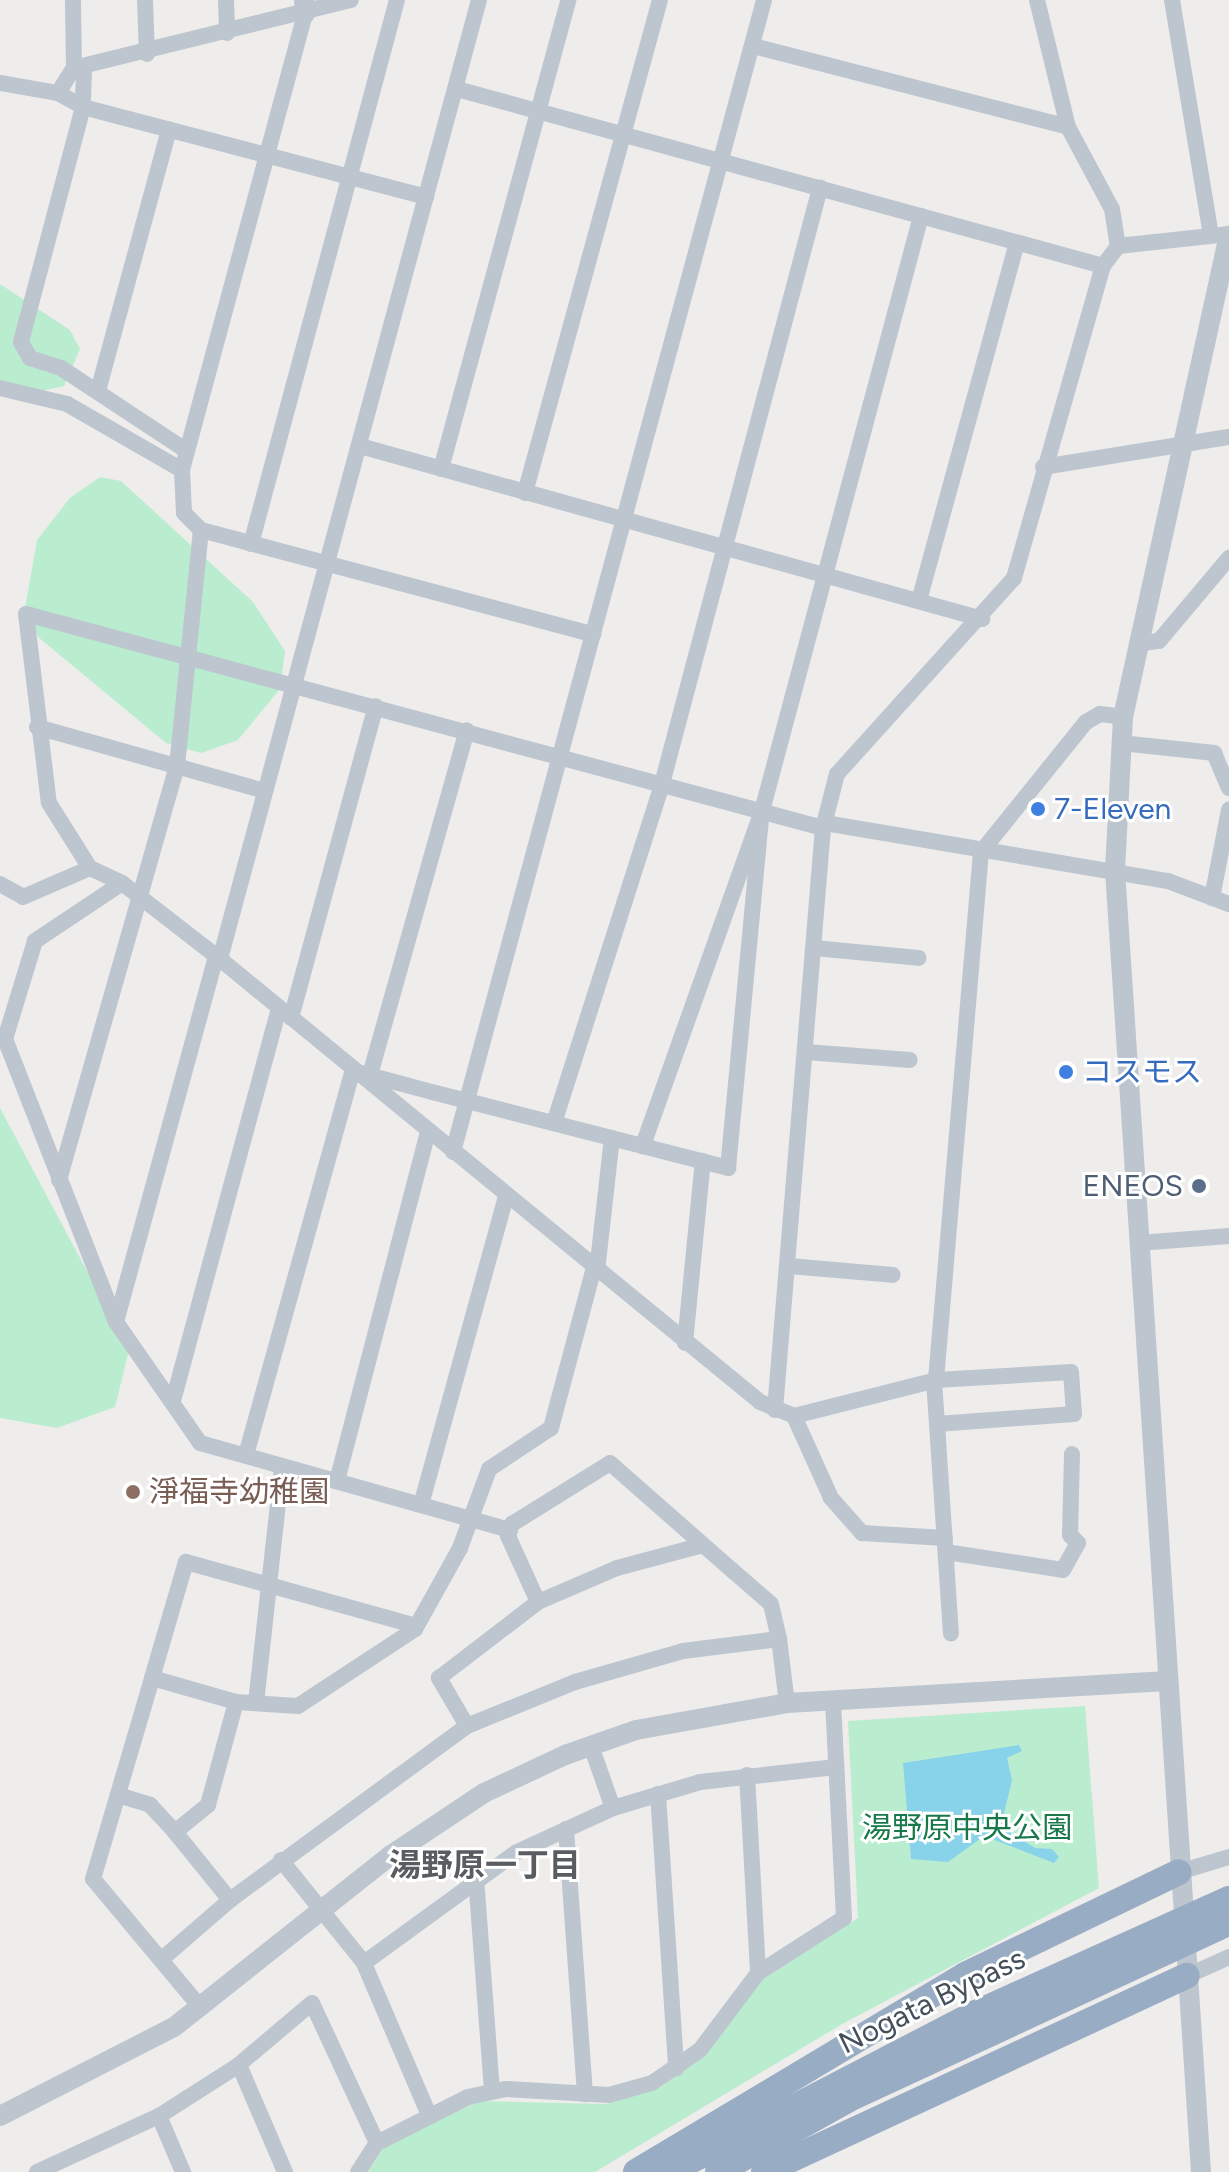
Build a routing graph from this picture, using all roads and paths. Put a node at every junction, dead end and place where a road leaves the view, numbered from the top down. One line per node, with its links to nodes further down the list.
1 (73, 0): 16 (street)
2 (145, 0): 15 (street)
3 (226, 0): 13 (street)
4 (351, 0): 12 (street)
5 (397, 0): 27 (street)
6 (479, 0): 18 (street)
7 (568, 0): 21 (street)
8 (660, 0): 24 (street)
9 (764, 0): 14 (street)
10 (1037, 0): 22 (street)
11 (1172, 0): 31 (street)
12 (304, 7): 13 (street); 25 (street)
13 (227, 33): 15 (street)
14 (753, 46): 22 (street); 26 (street)
15 (147, 54): 16 (street)
16 (79, 69): 19 (street); 20 (street)
17 (0, 83): 19 (street)
18 (457, 89): 21 (street); 29 (street)
19 (58, 93): 20 (street)
20 (83, 107): 23 (street); 36 (street)
21 (538, 111): 24 (street); 42 (street)
22 (1068, 127): 33 (street)
23 (169, 129): 25 (street); 36 (street)
24 (623, 133): 26 (street); 44 (street)
25 (268, 155): 27 (street); 40 (street)
26 (722, 160): 28 (street); 45 (street)
27 (351, 177): 29 (street); 47 (street)
28 (820, 188): 30 (street); 48 (street)
29 (426, 197): 39 (street)
30 (921, 216): 32 (street); 51 (street)
31 (1223, 235): 33 (street); 38 (street)
32 (1017, 243): 34 (street); 52 (street)
33 (1118, 246): 34 (street)
34 (1103, 266): 41 (street)
35 (0, 388): 43 (street)
36 (98, 391): 40 (street)
37 (1229, 437): 38 (street)
38 (1180, 444): 41 (street); 55 (street)
39 (360, 446): 42 (street); 50 (street)
40 (187, 451): 43 (street)
41 (1043, 467): 53 (street)
42 (441, 469): 44 (street)
43 (182, 470): 46 (street)
44 (525, 493): 45 (street)
45 (623, 521): 48 (street); 54 (street)
46 (201, 530): 47 (street); 56 (street)
47 (251, 544): 50 (street)
48 (726, 547): 51 (street); 65 (street)
49 (1229, 558): 55 (street)
50 (328, 565): 54 (street); 57 (street)
51 (827, 574): 52 (street); 69 (street)
52 (920, 597): 53 (street)
53 (982, 619): 70 (street)
54 (593, 634): 63 (street)
55 (1137, 644): 59 (street)
56 (187, 656): 57 (street); 60 (street); 64 (street)
57 (295, 683): 58 (street); 67 (street)
58 (376, 706): 61 (street); 82 (street)
59 (1123, 717): 62 (street); 71 (street)
60 (37, 727): 64 (street); 72 (street)
61 (467, 730): 63 (street); 85 (street)
62 (1121, 743): 66 (street); 73 (street)
63 (560, 756): 65 (street); 86 (street)
64 (177, 766): 67 (street); 76 (street)
65 (662, 784): 69 (street); 87 (street)
66 (1229, 788)
67 (265, 791): 80 (street)
68 (1229, 810): 77 (street)
69 (762, 811): 70 (street); 90 (street); 92 (street)
70 (824, 826): 71 (street); 79 (street)
71 (981, 852): 73 (street); 102 (street)
72 (90, 868): 74 (street); 75 (street)
73 (1115, 870): 77 (street); 96 (street)
74 (122, 883): 76 (street); 93 (street)
75 (0, 884)
76 (141, 898): 80 (street); 93 (street)
77 (1212, 898): 78 (street)
78 (1229, 904)
79 (814, 948): 81 (street); 83 (street)
80 (218, 958): 82 (street); 100 (street)
81 (919, 958)
82 (285, 1013): 85 (street); 103 (street)
83 (806, 1052): 84 (street); 97 (street)
84 (910, 1060)
85 (360, 1072): 86 (street); 88 (street); 108 (street)
86 (466, 1100): 87 (street); 91 (street)
87 (554, 1123): 89 (street)
88 (428, 1131): 91 (street); 110 (street)
89 (612, 1138): 90 (street); 98 (street)
90 (643, 1146): 92 (street)
91 (453, 1152): 94 (street)
92 (703, 1161): 101 (street)
93 (59, 1180): 100 (street)
94 (506, 1196): 98 (street); 111 (street)
95 (1229, 1236): 96 (street)
96 (1139, 1243): 122 (street)
97 (789, 1266): 99 (street); 104 (street)
98 (595, 1270): 101 (street); 112 (street)
99 (893, 1275)
100 (116, 1322): 103 (street)
101 (685, 1343): 104 (street)
102 (935, 1381): 105 (street); 106 (street); 106 (street)
103 (173, 1401): 108 (street)
104 (775, 1410): 105 (street)
105 (794, 1416): 115 (street)
106 (937, 1424): 115 (street)
107 (1072, 1454): 115 (street)
108 (246, 1455): 109 (street)
109 (282, 1466): 110 (street); 116 (street)
110 (337, 1481): 111 (street)
111 (421, 1505): 112 (street)
112 (473, 1520): 113 (street); 118 (street)
113 (510, 1530): 114 (street); 117 (street)
114 (703, 1545): 117 (street); 120 (street)
115 (945, 1545): 119 (street)
116 (268, 1587): 118 (street); 121 (street); 125 (street)
117 (538, 1602): 127 (street)
118 (416, 1626): 125 (street)
119 (951, 1634)
120 (779, 1639): 126 (street); 127 (street)
121 (152, 1678): 124 (street); 132 (street)
122 (1167, 1681): 123 (street); 138 (street)
123 (833, 1701): 126 (street); 129 (street)
124 (236, 1702): 125 (street); 135 (street)
125 (256, 1703)
126 (787, 1703): 128 (street)
127 (467, 1726): 137 (street)
128 (591, 1746): 133 (street); 141 (street)
129 (836, 1767): 130 (street); 147 (street)
130 (747, 1775): 131 (street); 147 (street)
131 (658, 1794): 133 (street); 151 (street)
132 (118, 1795): 135 (street); 145 (street)
133 (613, 1808): 134 (street)
134 (566, 1829): 139 (street); 153 (street)
135 (175, 1832): 140 (street)
136 (1229, 1857): 138 (street)
137 (281, 1860): 140 (street); 141 (street)
138 (1179, 1872): 148 (street); 163 (highway)
139 (476, 1878): 146 (street); 152 (street)
140 (230, 1900): 145 (street)
141 (323, 1911): 146 (street); 149 (street)
142 (1220, 1915): 143 (highway, Nogata Bypass)
143 (1157, 1940): 164 (highway, Nogata Bypass); 165 (highway, Nogata Bypass)
144 (1229, 1957): 148 (street)
145 (162, 1959): 149 (street)
146 (364, 1963): 154 (street)
147 (758, 1973): 151 (street)
148 (1187, 1976): 166 (highway); 167 (street)
149 (201, 2008): 155 (street)
150 (239, 2065): 156 (street); 157 (street); 161 (street)
151 (676, 2068): 153 (street)
152 (492, 2090): 153 (street); 154 (street)
153 (585, 2094)
154 (429, 2115): 157 (street)
155 (0, 2116)
156 (159, 2116): 158 (street); 160 (street)
157 (377, 2143): 162 (street)
158 (80, 2164): 159 (street)
159 (37, 2172)
160 (183, 2172)
161 (285, 2172)
162 (358, 2172)
163 (636, 2172)
164 (669, 2172)
165 (718, 2172)
166 (764, 2172)
167 (1201, 2172)

